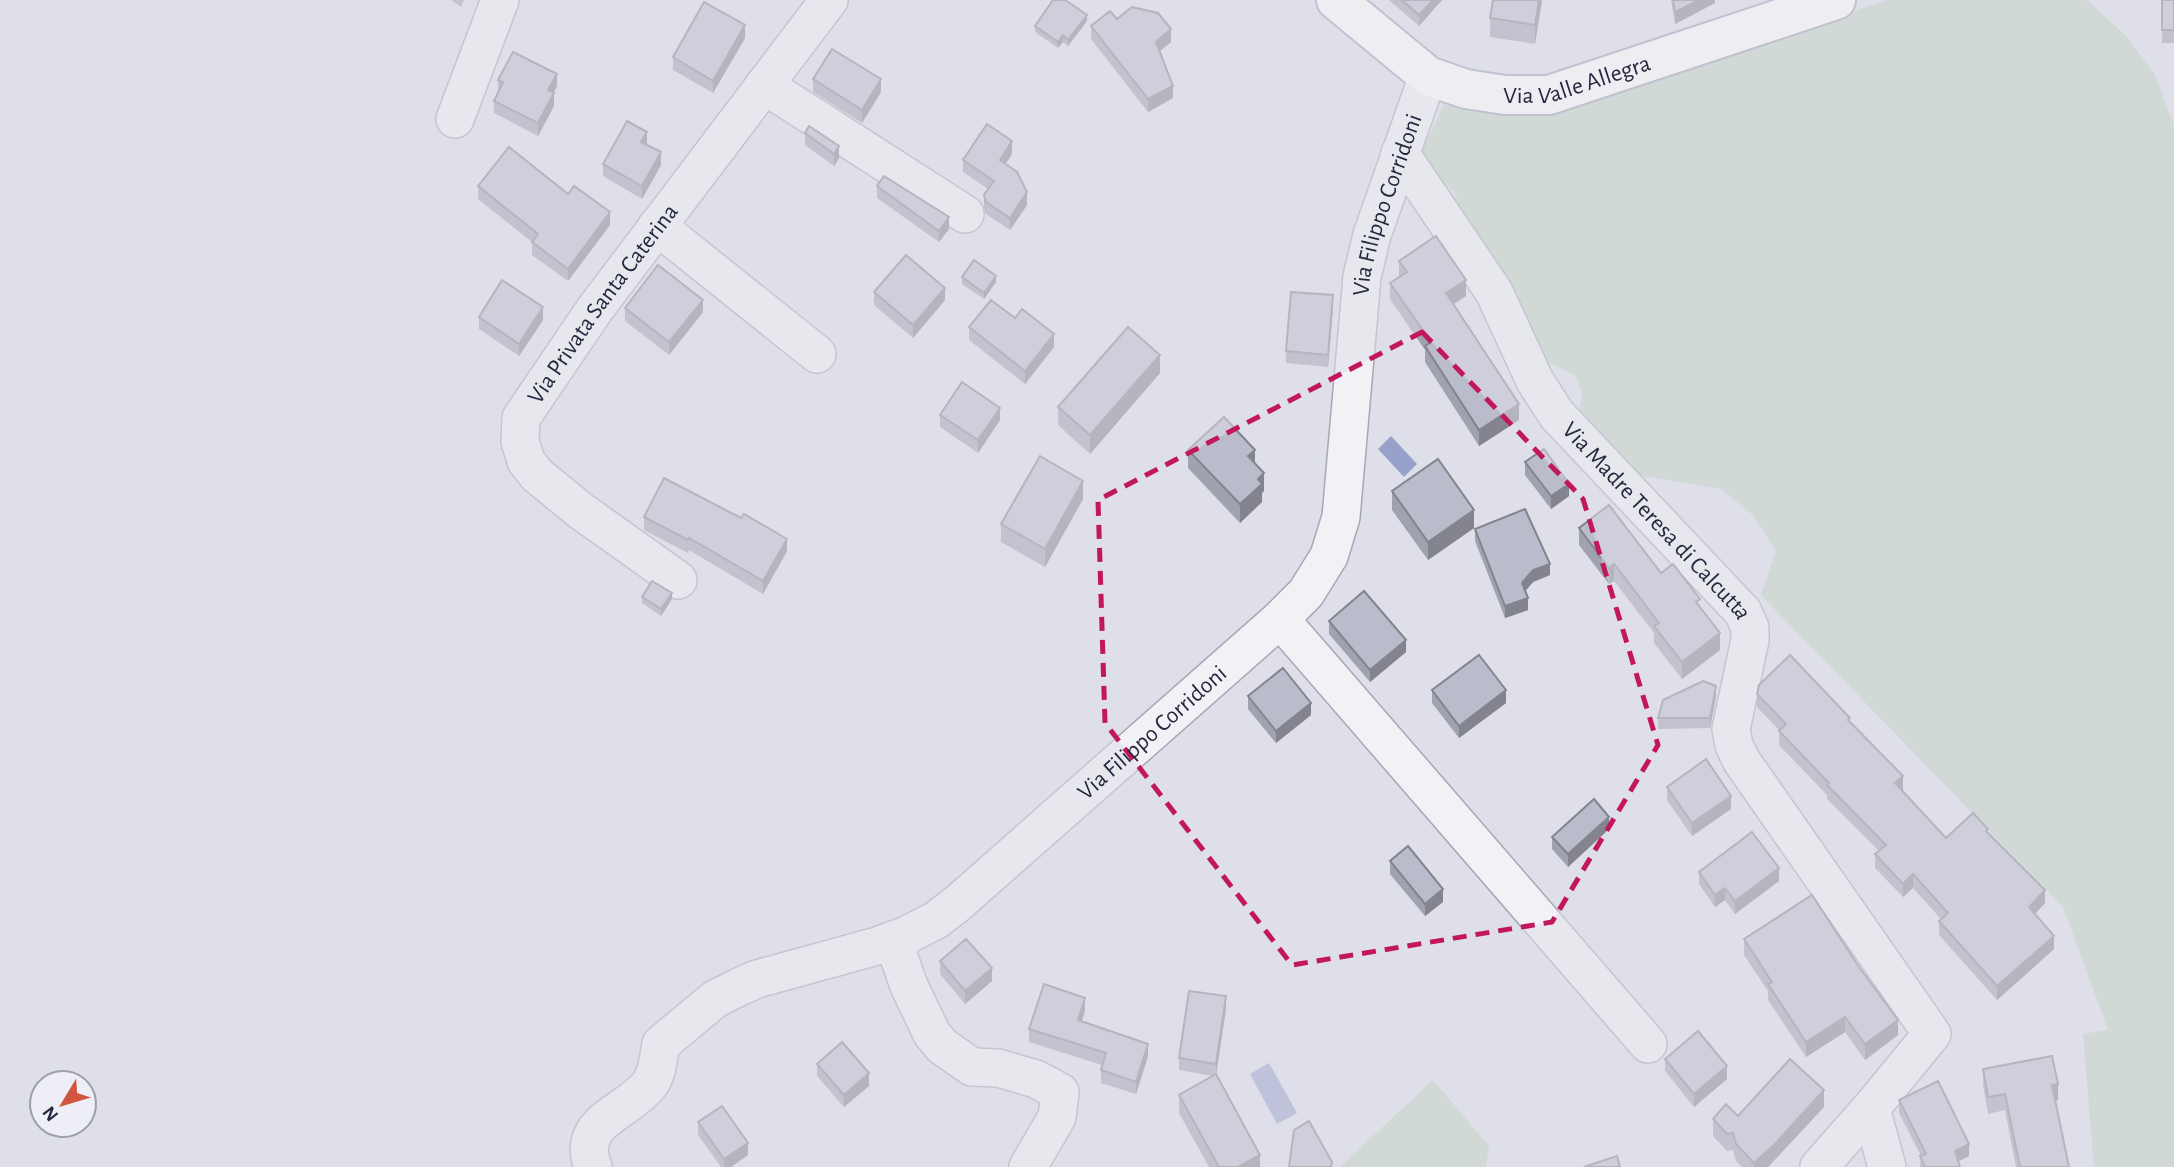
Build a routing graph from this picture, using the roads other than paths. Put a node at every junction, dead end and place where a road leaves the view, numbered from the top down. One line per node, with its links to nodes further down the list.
1 (500, 0): 7 (street)
2 (829, 0): 6 (street, Via Privata Santa Caterina)
3 (1336, 0): 5 (main road, Via Valle Allegra)
4 (1836, 0): 5 (main road, Via Valle Allegra)
5 (1428, 76): 8 (street, Via Filippo Corridoni)
6 (764, 85): 9 (street); 10 (street, Via Privata Santa Caterina)
7 (455, 119)
8 (1400, 153): 13 (street, Via Filippo Corridoni); 16 (street, Via Madre Teresa di Calcutta)
9 (964, 214)
10 (657, 226): 11 (street); 12 (street, Via Privata Santa Caterina)
11 (817, 354)
12 (678, 580)
13 (1280, 619): 14 (street, Via Filippo Corridoni); 15 (street)
14 (893, 940): 17 (street, Via Filippo Corridoni); 18 (street)
15 (1647, 1044)
16 (1871, 1108): 19 (street, Via Madre Teresa di Calcutta); 20 (street)
17 (593, 1167)
18 (1028, 1167)
19 (1819, 1167)
20 (1887, 1167)

